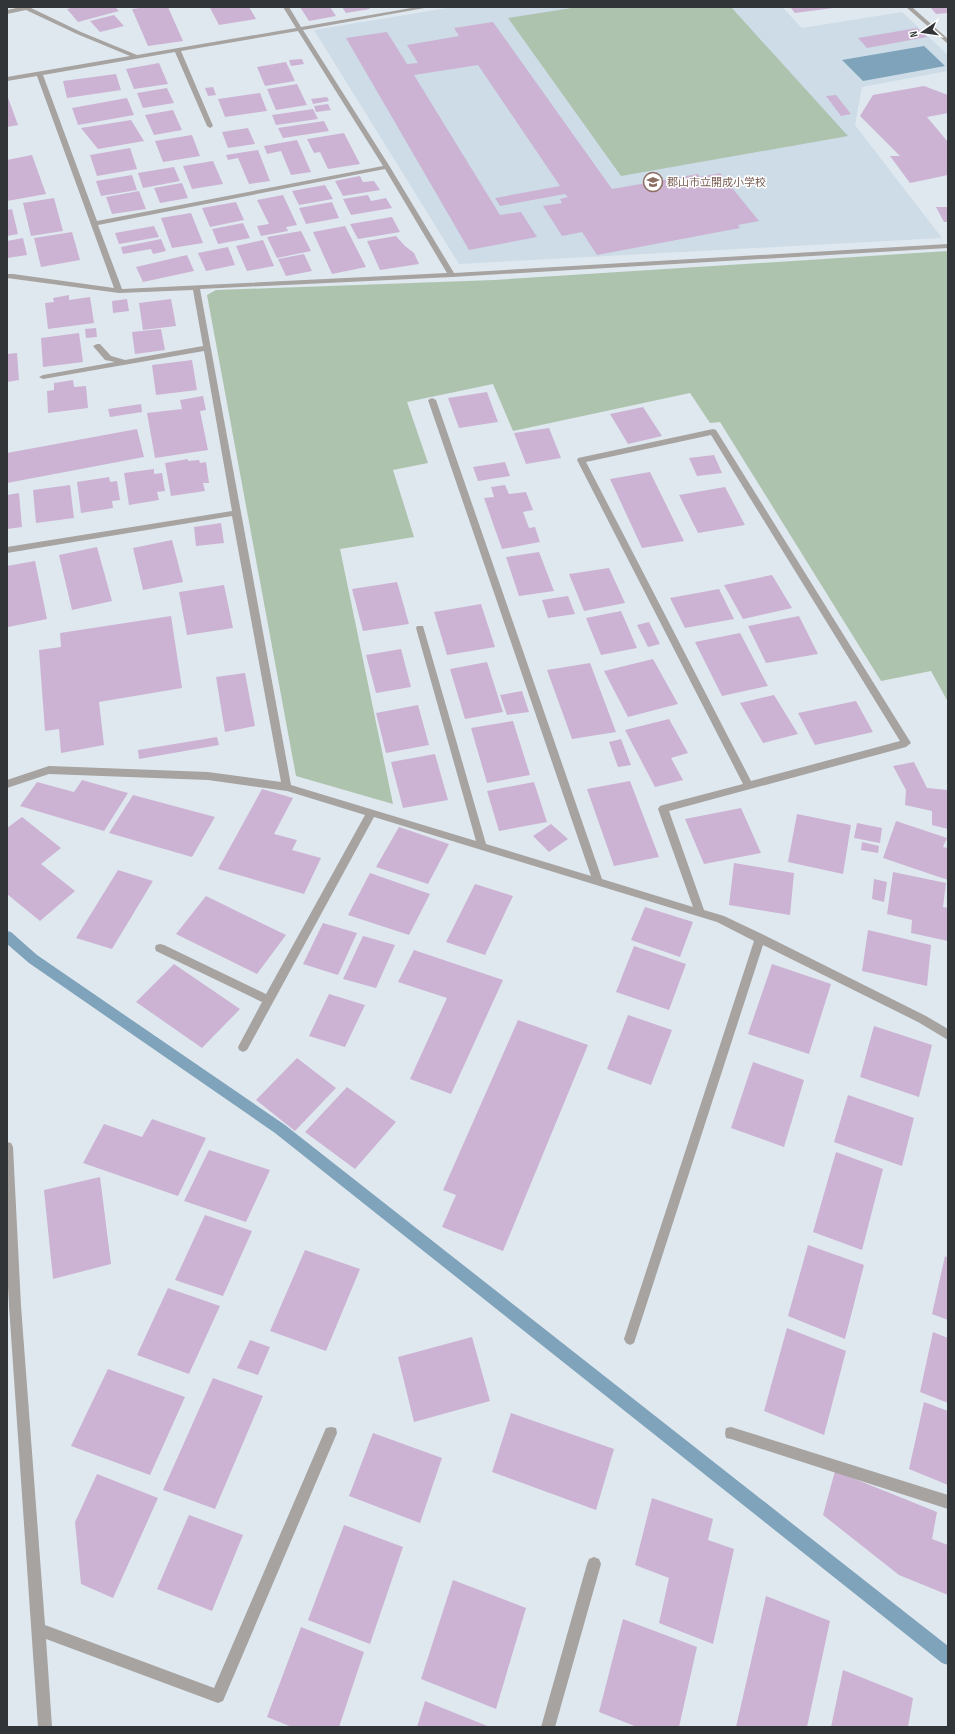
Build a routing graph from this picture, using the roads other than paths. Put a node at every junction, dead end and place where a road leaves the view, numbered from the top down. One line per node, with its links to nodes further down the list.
1 (286, 7): 6 (street)
2 (427, 7): 6 (street)
3 (909, 7): 7 (street)
4 (25, 8): 5 (street); 9 (street)
5 (7, 12)
6 (299, 28): 8 (street); 13 (street)
7 (948, 42)
8 (177, 49): 9 (street); 12 (street)
9 (135, 56): 10 (street)
10 (39, 73): 11 (street); 14 (street)
11 (7, 79)
12 (210, 126)
13 (387, 167): 14 (street); 16 (street)
14 (94, 224): 19 (street)
15 (948, 246): 16 (street)
16 (452, 275): 18 (street)
17 (7, 276): 19 (street)
18 (196, 287): 19 (street); 21 (street)
19 (118, 291)
20 (97, 346): 22 (street)
21 (207, 348): 22 (street); 25 (street)
22 (127, 362): 23 (street)
23 (43, 377)
24 (432, 400): 33 (street)
25 (236, 513): 26 (street); 30 (street)
26 (7, 550)
27 (420, 628): 32 (street)
28 (7, 784): 30 (street)
29 (749, 786): 29 (street); 34 (street)
30 (287, 787): 31 (street)
31 (371, 813): 32 (street); 37 (street)
32 (482, 846): 33 (street)
33 (598, 882): 34 (street)
34 (700, 912): 35 (street)
35 (760, 938): 38 (street); 42 (street)
36 (160, 948): 37 (street)
37 (268, 1000): 39 (street)
38 (948, 1034)
39 (243, 1047)
40 (7, 1148): 41 (street)
41 (11, 1308): 47 (street)
42 (630, 1340)
43 (331, 1433): 47 (street)
44 (732, 1433): 45 (street)
45 (948, 1502)
46 (594, 1564): 49 (street)
47 (38, 1629): 48 (street)
48 (45, 1727)
49 (548, 1727)

